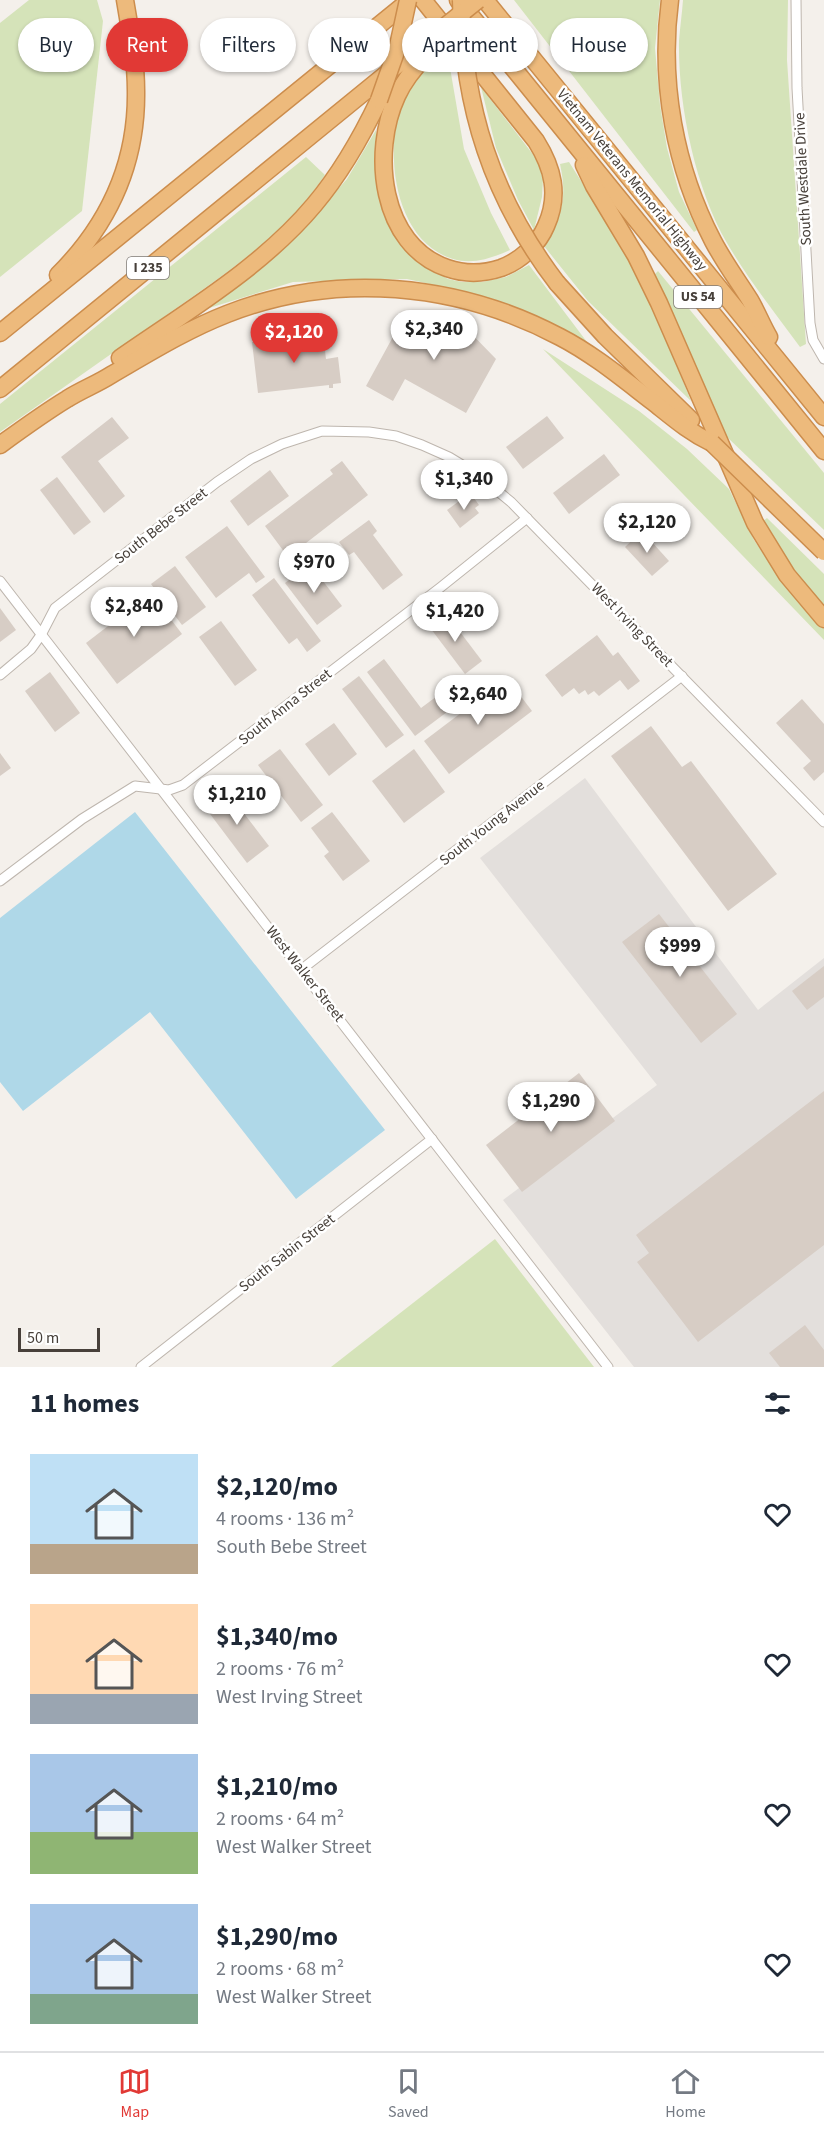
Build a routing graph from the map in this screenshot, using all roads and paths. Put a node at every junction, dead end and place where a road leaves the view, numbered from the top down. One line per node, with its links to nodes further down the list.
1 (125, 0): 15 (highway)
2 (423, 0): 9 (highway)
3 (460, 0): 14 (highway, Vietnam Veterans Memorial Highway / US 54); 23 (highway, bridge)
4 (478, 0): 10 (highway, I 235, bridge)
5 (485, 0): 18 (highway, Vietnam Veterans Memorial Highway / US 54)
6 (670, 0): 18 (highway)
7 (796, 0): 17 (street, South Westdale Drive)
8 (407, 2): 15 (highway, I 235); 20 (highway, bridge)
9 (437, 18)
10 (456, 18)
11 (402, 65): 19 (highway, I 235)
12 (411, 72): 13 (highway)
13 (481, 72)
14 (574, 142): 25 (highway, Vietnam Veterans Memorial Highway / US 54); 29 (highway)
15 (39, 302): 16 (highway, I 235)
16 (0, 333)
17 (823, 356)
18 (784, 368): 21 (highway, Vietnam Veterans Memorial Highway / US 54)
19 (0, 389)
20 (70, 397): 23 (highway); 24 (highway)
21 (824, 417)
22 (355, 431): 26 (street, West Irving Street); 30 (street, South Bebe Street)
23 (712, 443): 27 (highway, bridge)
24 (0, 445)
25 (824, 451)
26 (527, 518): 32 (street, West Irving Street); 33 (street, South Anna Street)
27 (824, 552)
28 (0, 582): 30 (street, West Walker Street)
29 (824, 619)
30 (41, 635): 31 (street, South Bebe Street); 33 (street, West Walker Street)
31 (0, 675)
32 (682, 676): 34 (street, West Irving Street); 36 (street, South Young Avenue)
33 (161, 788): 35 (street, South Anna Street); 36 (street, West Walker Street)
34 (824, 822)
35 (0, 881)
36 (302, 969): 37 (street, West Walker Street)
37 (432, 1139): 38 (street, South Sabin Street); 39 (street, West Walker Street)
38 (141, 1367)
39 (608, 1367)

